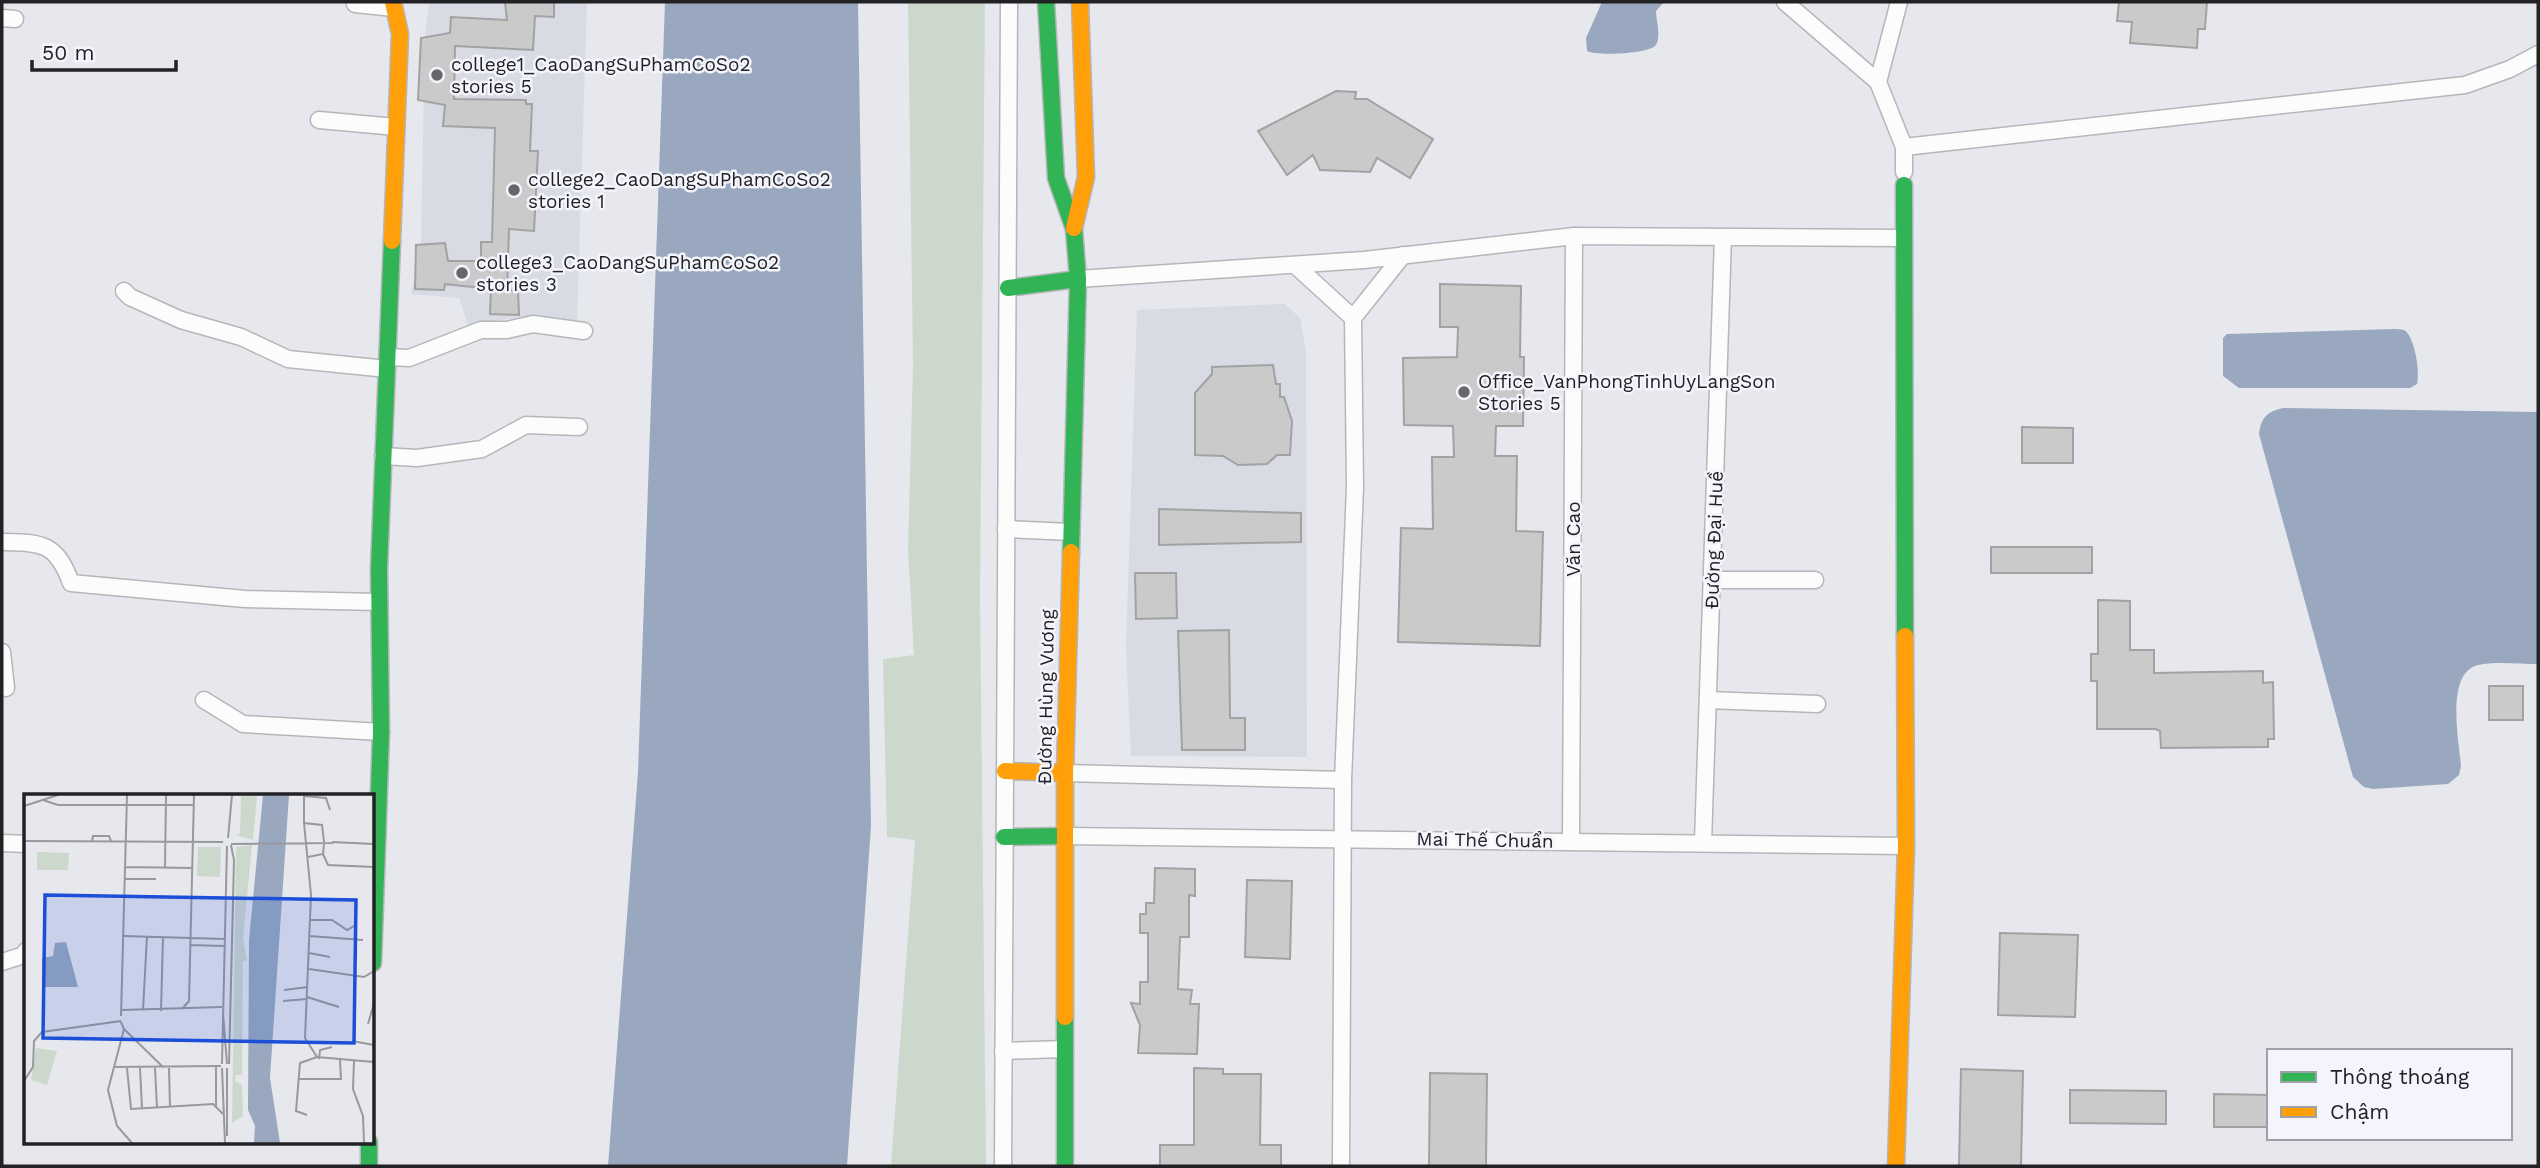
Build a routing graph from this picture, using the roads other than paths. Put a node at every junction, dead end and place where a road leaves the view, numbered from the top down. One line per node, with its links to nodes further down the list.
1 (1009, 2): 20 (street)
2 (1046, 2): 13 (street, Đường Hùng Vương)
3 (1080, 2): 13 (street, Đường Hùng Vương)
4 (1785, 2): 9 (street)
5 (1899, 2): 9 (street)
6 (355, 4): 7 (street)
7 (394, 5): 11 (street)
8 (2538, 54): 12 (street)
9 (1878, 82): 12 (street)
10 (319, 120): 11 (street)
11 (396, 127): 24 (street)
12 (1904, 147): 16 (street)
13 (1074, 229): 19 (street, Đường Hùng Vương)
14 (1574, 236): 15 (street); 17 (street); 45 (street, Văn Cao)
15 (1723, 237): 16 (street); 30 (street, Đường Đại Huề)
16 (1903, 237): 49 (street)
17 (1403, 255): 18 (street); 22 (street)
18 (1295, 265): 19 (street); 22 (street)
19 (1079, 279): 20 (street); 28 (street, Đường Hùng Vương)
20 (1008, 288): 27 (street)
21 (124, 291): 24 (street)
22 (1353, 318): 41 (street)
23 (584, 331): 24 (street)
24 (388, 363): 26 (street)
25 (579, 427): 26 (street)
26 (383, 456): 32 (street)
27 (1006, 530): 28 (street); 39 (street)
28 (1071, 532): 40 (street, Đường Hùng Vương)
29 (2, 542): 32 (street)
30 (1713, 580): 31 (street); 36 (street, Đường Đại Huề)
31 (1815, 580)
32 (378, 601): 38 (street)
33 (2, 652): 34 (street)
34 (6, 688)
35 (204, 700): 38 (street)
36 (1708, 701): 37 (street); 47 (street, Đường Đại Huề)
37 (1817, 704)
38 (381, 732): 50 (street)
39 (1005, 771): 40 (street); 43 (street)
40 (1065, 774): 41 (street); 42 (street, Đường Hùng Vương)
41 (1343, 780): 44 (street)
42 (1065, 836): 43 (street); 44 (street, Mai Thế Chuẩn); 53 (street, Đường Hùng Vương)
43 (1004, 837): 54 (street)
44 (1344, 837): 45 (street, Mai Thế Chuẩn); 59 (street)
45 (1571, 842): 47 (street, Mai Thế Chuẩn)
46 (2, 843): 48 (street)
47 (1703, 843): 49 (street, Mai Thế Chuẩn)
48 (24, 844)
49 (1906, 846): 60 (street)
50 (374, 871)
51 (24, 955): 52 (street)
52 (2, 962)
53 (1065, 1049): 54 (street); 58 (street, Đường Hùng Vương)
54 (1003, 1051): 57 (street)
55 (369, 1144): 56 (street)
56 (369, 1166)
57 (1003, 1166)
58 (1065, 1166)
59 (1341, 1166)
60 (1896, 1166)

